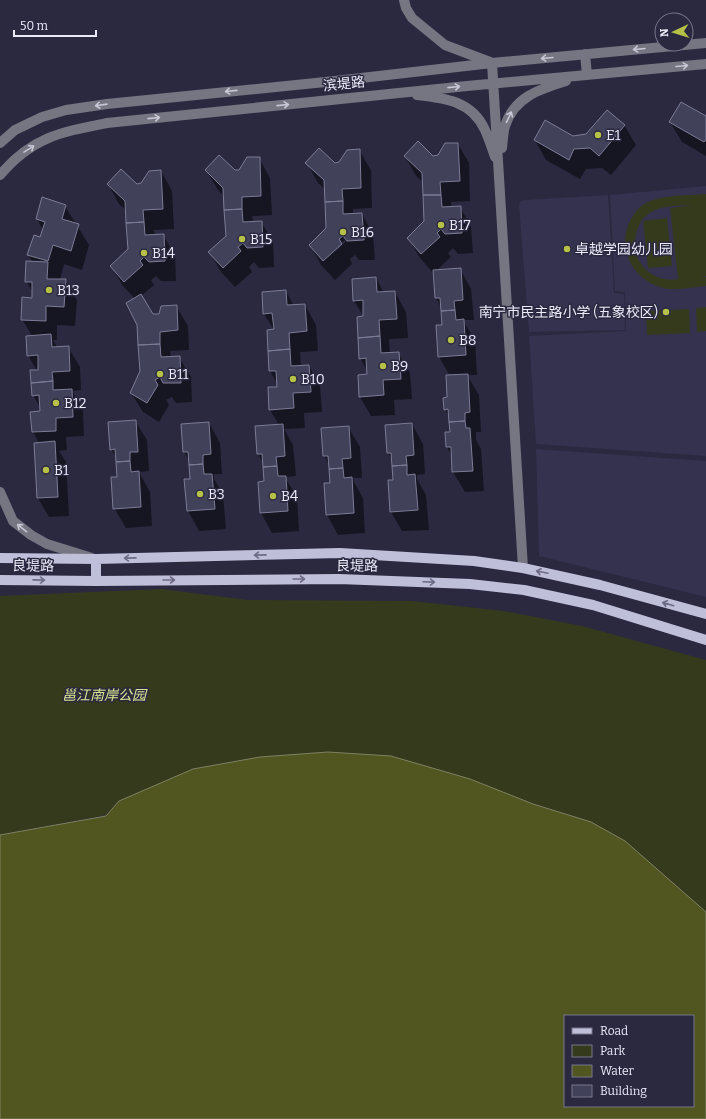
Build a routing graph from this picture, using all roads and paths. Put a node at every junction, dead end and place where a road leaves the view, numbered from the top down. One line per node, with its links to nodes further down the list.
1 (404, 0): 4 (street)
2 (706, 43): 3 (street, 滨堤路, one-way to 3)
3 (585, 54): 4 (street, 滨堤路, one-way to 4); 7 (street)
4 (492, 63): 6 (street, 滨堤路); 8 (street)
5 (706, 64): 7 (street, 滨堤路, one-way to 5)
6 (394, 74): 9 (street); 10 (street, 滨堤路, one-way to 10)
7 (587, 75): 8 (street, 滨堤路); 11 (street, one-way to 7)
8 (494, 83): 9 (street, 滨堤路, one-way to 8); 11 (street)
9 (396, 93): 11 (street); 12 (street, 滨堤路, one-way to 9)
10 (0, 143)
11 (499, 168): 16 (street)
12 (0, 175)
13 (0, 492): 15 (street, one-way to 13)
14 (0, 558): 15 (main road, 良堤路)
15 (96, 559): 16 (main road, 良堤路, one-way to 15); 18 (main road)
16 (523, 568): 19 (main road, 良堤路, one-way to 16)
17 (0, 580): 18 (main road, 良堤路, one-way to 18)
18 (96, 581): 20 (main road, 良堤路, one-way to 20)
19 (706, 614)
20 (706, 640)

